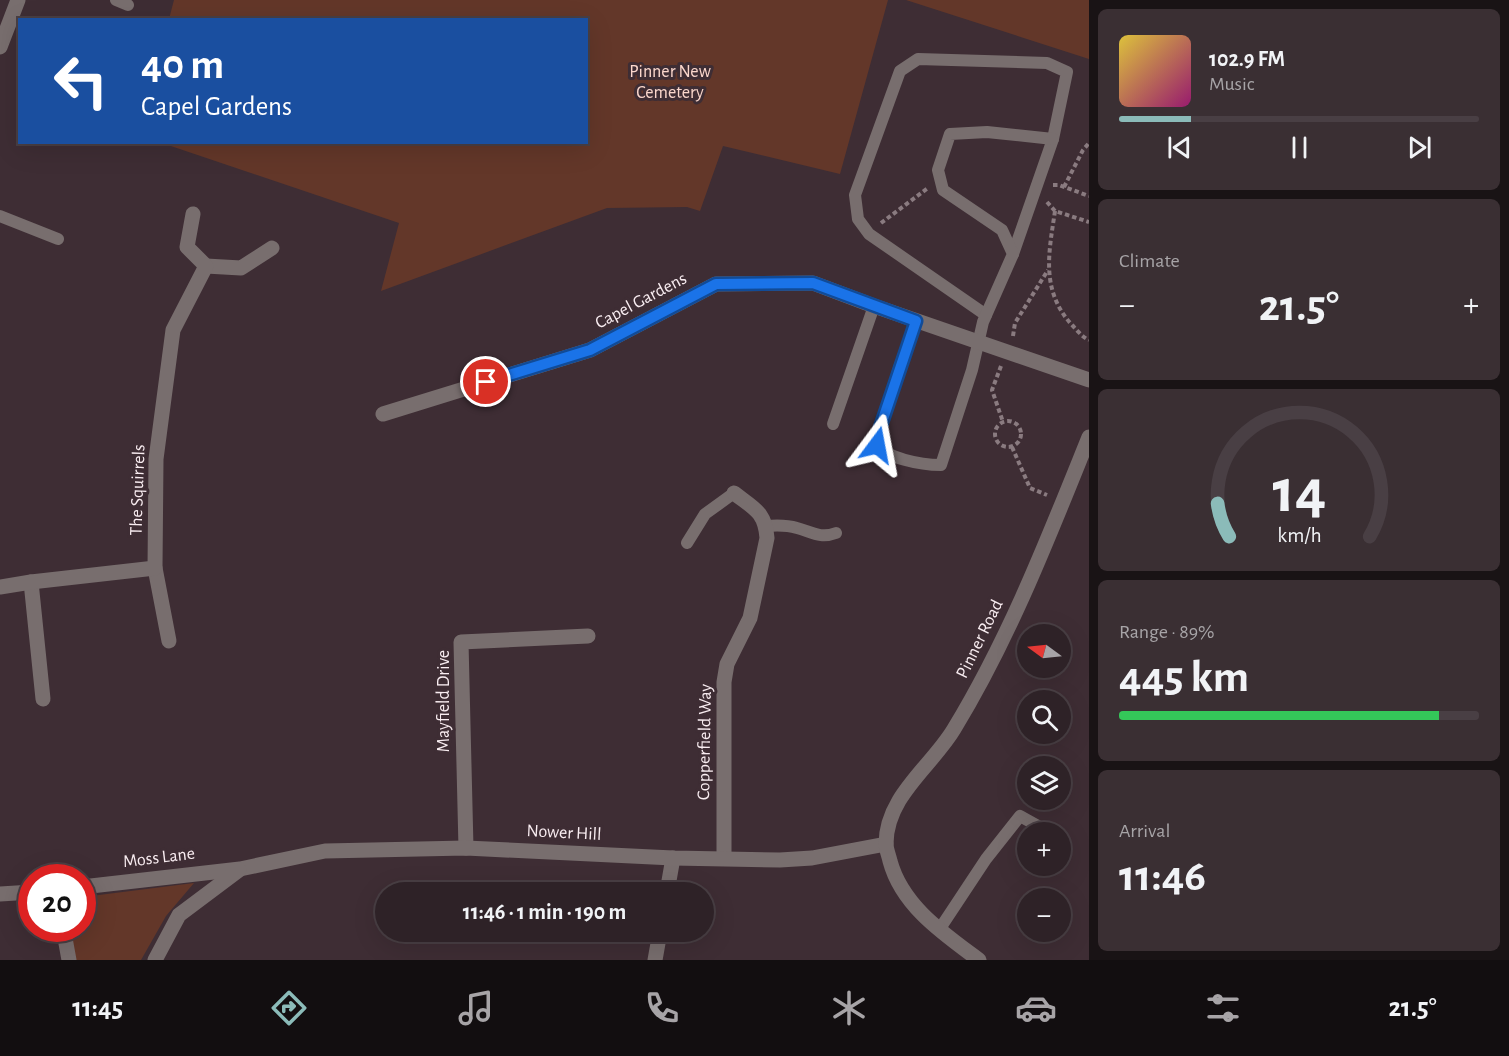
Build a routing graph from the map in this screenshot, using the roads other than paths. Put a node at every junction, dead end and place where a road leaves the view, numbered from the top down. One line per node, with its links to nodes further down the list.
1 (18, 0): 2 (street)
2 (0, 47)
3 (1053, 139): 8 (lane); 8 (lane); 11 (lane)
4 (193, 214): 9 (street)
5 (0, 216): 6 (lane)
6 (58, 239)
7 (272, 248): 9 (street)
8 (1013, 254): 11 (lane)
9 (206, 266): 22 (street, The Squirrels)
10 (874, 306): 12 (street, Capel Gardens); 15 (street, Capel Gardens); 16 (lane)
11 (986, 315): 13 (lane)
12 (916, 321): 13 (street, Capel Gardens); 13 (lane)
13 (978, 341): 14 (street, Capel Gardens)
14 (1089, 380)
15 (383, 414)
16 (833, 424)
17 (1089, 437): 29 (street, Pinner Road)
18 (734, 494): 19 (street); 21 (lane)
19 (766, 526): 20 (lane); 32 (street, Copperfield Way)
20 (836, 532)
21 (687, 543)
22 (155, 568): 23 (street); 26 (street, The Squirrels)
23 (31, 582): 24 (street); 27 (street)
24 (0, 587)
25 (588, 636): 30 (street, Mayfield Drive)
26 (169, 641)
27 (43, 699)
28 (1031, 822): 38 (lane)
29 (886, 844): 32 (street, Nower Hill); 38 (street)
30 (466, 848): 31 (street, Nower Hill); 33 (street, Nower Hill)
31 (673, 858): 32 (street, Nower Hill); 34 (street)
32 (724, 858)
33 (240, 869): 35 (street, Moss Lane); 42 (street)
34 (669, 882)
35 (96, 885)
36 (18, 893): 37 (street)
37 (0, 894)
38 (939, 930): 44 (street)
39 (66, 942): 41 (street)
40 (658, 942): 43 (street)
41 (69, 960)
42 (154, 960)
43 (655, 960)
44 (979, 960)

